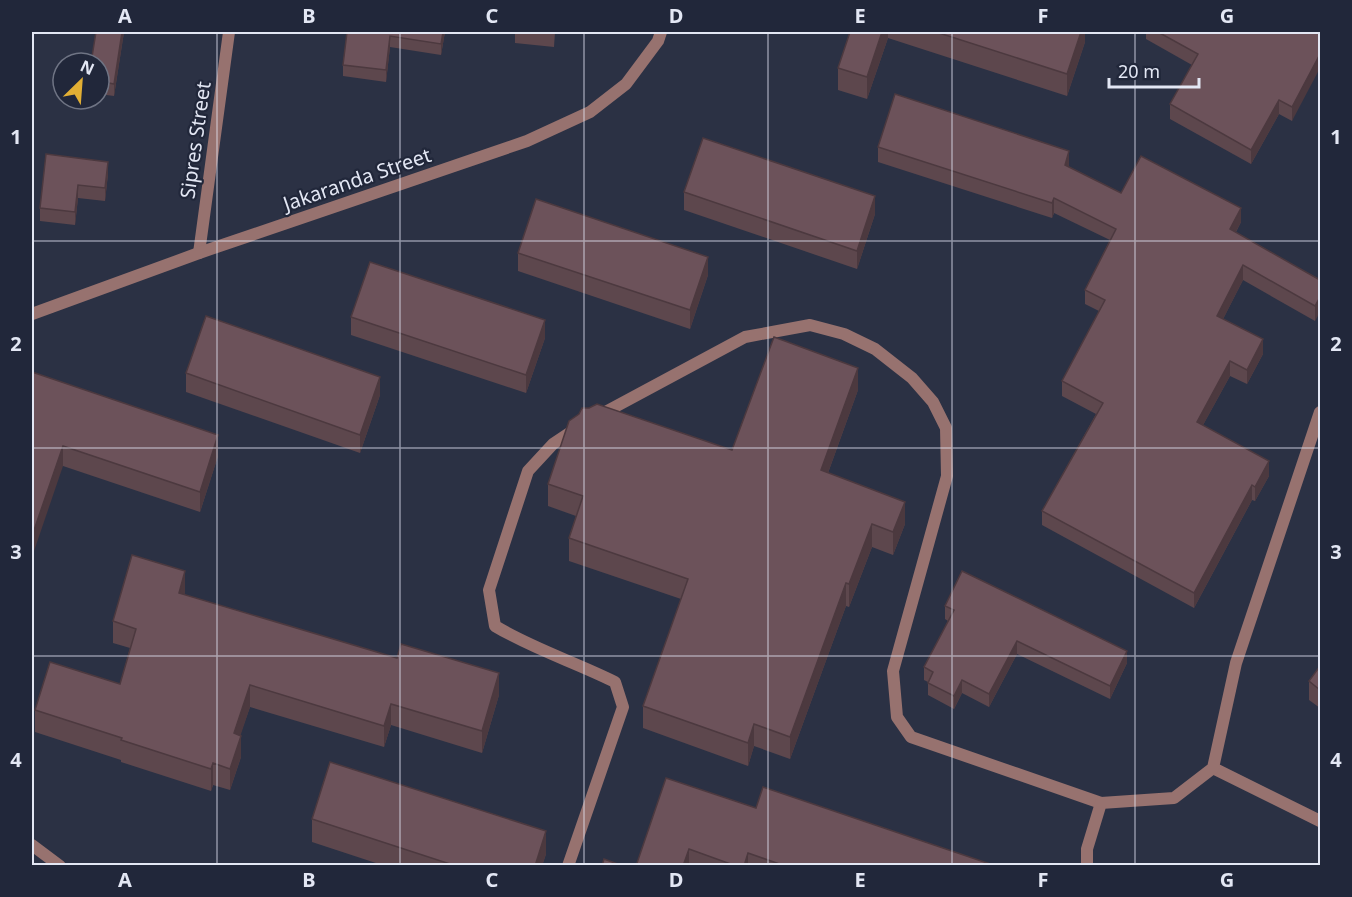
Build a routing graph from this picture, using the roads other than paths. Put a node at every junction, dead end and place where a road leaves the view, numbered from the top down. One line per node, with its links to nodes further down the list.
1 (229, 32): 3 (street, Sipres Street)
2 (661, 32): 3 (street, Jakaranda Street)
3 (200, 253): 4 (street, Jakaranda Street)
4 (32, 314)
5 (1320, 412): 8 (street)
6 (586, 423): 9 (street)
7 (574, 430): 13 (street)
8 (1213, 768): 9 (street); 10 (street)
9 (1101, 803): 14 (street)
10 (1320, 821)
11 (32, 844): 12 (street)
12 (60, 866)
13 (568, 866)
14 (1087, 866)

